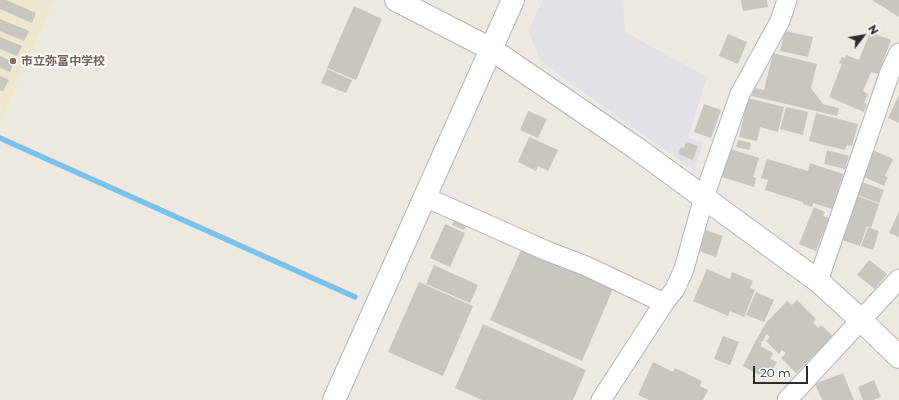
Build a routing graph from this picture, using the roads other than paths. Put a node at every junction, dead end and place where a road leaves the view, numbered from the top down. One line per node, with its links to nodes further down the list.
1 (396, 0): 4 (street)
2 (513, 0): 4 (street)
3 (787, 0): 7 (street)
4 (491, 49): 6 (street); 7 (street)
5 (899, 53): 9 (street)
6 (425, 197): 10 (street); 13 (street)
7 (704, 197): 9 (street); 10 (street)
8 (899, 279): 11 (street)
9 (818, 281): 11 (street)
10 (664, 303): 14 (street)
11 (861, 320): 12 (street); 15 (street)
12 (899, 356)
13 (334, 400)
14 (601, 400)
15 (787, 400)

